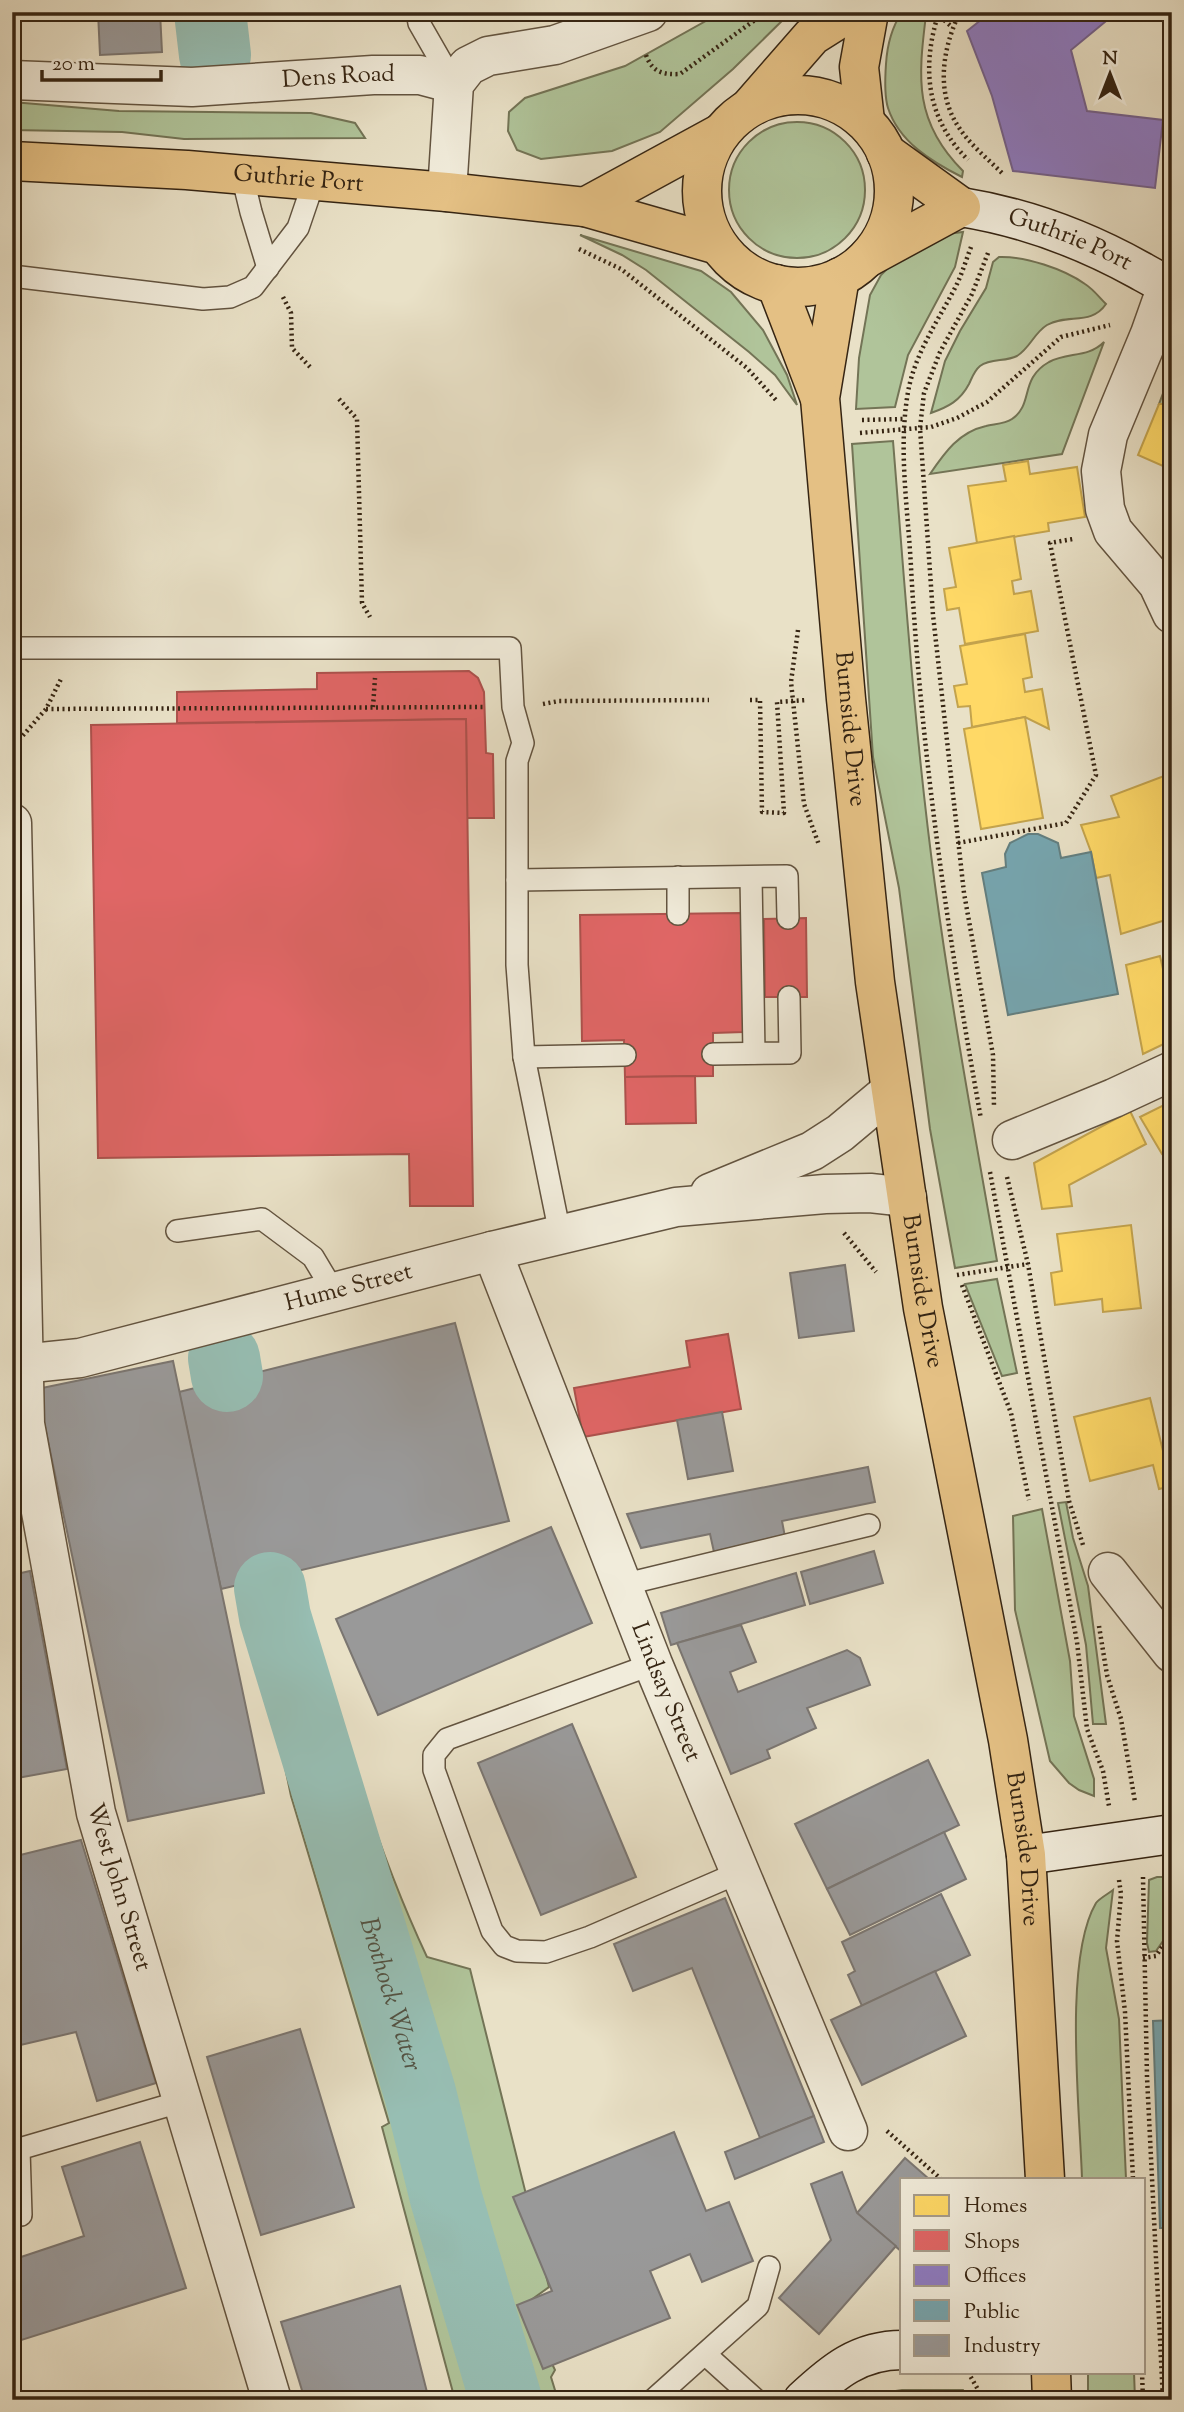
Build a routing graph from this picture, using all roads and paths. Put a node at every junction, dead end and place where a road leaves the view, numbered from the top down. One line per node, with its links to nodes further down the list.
1 (417, 12): 10 (lane)
2 (766, 12): 7 (path)
3 (850, 12): 11 (main road)
4 (869, 12): 12 (main road)
5 (960, 12): 8 (path)
6 (937, 13): 8 (path); 16 (path)
7 (639, 15): 10 (street)
8 (952, 27): 19 (path)
9 (12, 80): 10 (street, Dens Road)
10 (454, 84): 20 (street)
11 (750, 107): 12 (main road); 13 (main road)
12 (865, 121): 14 (main road)
13 (719, 134): 21 (main road); 23 (main road)
14 (886, 153): 22 (main road, Guthrie Port); 27 (main road)
15 (12, 161): 17 (main road, Guthrie Port)
16 (970, 162)
17 (243, 175): 18 (main road, Guthrie Port); 26 (lane)
18 (314, 180): 20 (main road, Guthrie Port); 26 (lane)
19 (1002, 184)
20 (447, 192): 21 (main road, Guthrie Port)
21 (585, 207): 23 (main road, Guthrie Port)
22 (967, 223): 27 (main road); 30 (street, Guthrie Port); 36 (path)
23 (718, 245): 29 (main road)
24 (990, 246): 38 (path)
25 (569, 247): 35 (path)
26 (268, 268): 28 (lane); 32 (path)
27 (853, 268): 29 (main road); 33 (main road, Burnside Drive)
28 (12, 276)
29 (776, 284): 33 (main road, Burnside Drive)
30 (1169, 288): 31 (street)
31 (1150, 334): 38 (path); 41 (street)
32 (312, 369)
33 (820, 398): 48 (main road, Burnside Drive)
34 (339, 399): 44 (path)
35 (779, 404)
36 (904, 419): 37 (path); 39 (path)
37 (855, 421)
38 (920, 428): 39 (path); 58 (path)
39 (904, 430): 40 (path); 72 (path)
40 (856, 434)
41 (1113, 531): 42 (street); 58 (path)
42 (1172, 614)
43 (800, 617): 51 (path)
44 (374, 624)
45 (12, 648): 46 (lane)
46 (76, 648): 55 (path); 62 (lane)
47 (375, 674): 52 (path)
48 (846, 699): 51 (path); 71 (main road, Burnside Drive)
49 (709, 700): 54 (path)
50 (750, 700): 51 (path)
51 (793, 701): 59 (path)
52 (373, 707): 53 (path); 55 (path)
53 (488, 707)
54 (532, 707)
55 (46, 709): 56 (path)
56 (12, 748)
57 (12, 823): 84 (street, West John Street)
58 (958, 843): 73 (path)
59 (821, 852)
60 (678, 877): 61 (lane); 62 (lane); 63 (lane)
61 (751, 877): 64 (lane); 66 (lane)
62 (517, 880): 69 (lane)
63 (678, 914)
64 (788, 918)
65 (789, 997): 66 (lane)
66 (754, 1053): 67 (lane)
67 (713, 1054)
68 (625, 1055): 69 (lane)
69 (524, 1057): 78 (lane)
70 (1172, 1071): 73 (street)
71 (890, 1092): 74 (main road, Burnside Drive); 75 (street, Hume Street)
72 (981, 1119)
73 (1000, 1147): 80 (path); 81 (path)
74 (906, 1197): 75 (street, Hume Street); 95 (main road, Burnside Drive)
75 (676, 1207): 78 (street, Hume Street)
76 (840, 1227): 82 (path)
77 (177, 1231): 83 (lane)
78 (560, 1234): 79 (street, Hume Street)
79 (492, 1251): 83 (street, Hume Street); 88 (street, Lindsay Street)
80 (1028, 1264): 81 (path); 87 (path)
81 (1007, 1267): 85 (path); 92 (path)
82 (879, 1276)
83 (334, 1292): 84 (street, Hume Street)
84 (22, 1364): 101 (street, West John Street)
85 (1029, 1500)
86 (869, 1525): 88 (lane)
87 (1096, 1560): 90 (street)
88 (622, 1585): 91 (street, Lindsay Street)
89 (1098, 1623): 93 (path)
90 (1172, 1653)
91 (653, 1664): 96 (street, Lindsay Street); 96 (lane)
92 (1108, 1795)
93 (1135, 1803)
94 (1172, 1834): 95 (street)
95 (1026, 1855): 104 (main road, Burnside Drive)
96 (740, 1872): 102 (street, Lindsay Street)
97 (1143, 1877): 100 (path)
98 (1120, 1885): 105 (path)
99 (1172, 1932): 100 (path)
100 (1143, 1958): 120 (path)
101 (183, 2101): 106 (lane); 113 (street, West John Street)
102 (867, 2130): 103 (path)
103 (940, 2178)
104 (1045, 2178)
105 (1133, 2178)
106 (21, 2215)
107 (769, 2267): 109 (lane)
108 (900, 2350): 116 (street)
109 (705, 2354): 114 (lane); 115 (lane)
110 (969, 2374): 117 (path)
111 (1051, 2374): 118 (main road)
112 (1142, 2374): 119 (path)
113 (272, 2400)
114 (653, 2400)
115 (756, 2400)
116 (803, 2400)
117 (984, 2400)
118 (1052, 2400)
119 (1143, 2400)
120 (1163, 2400)

